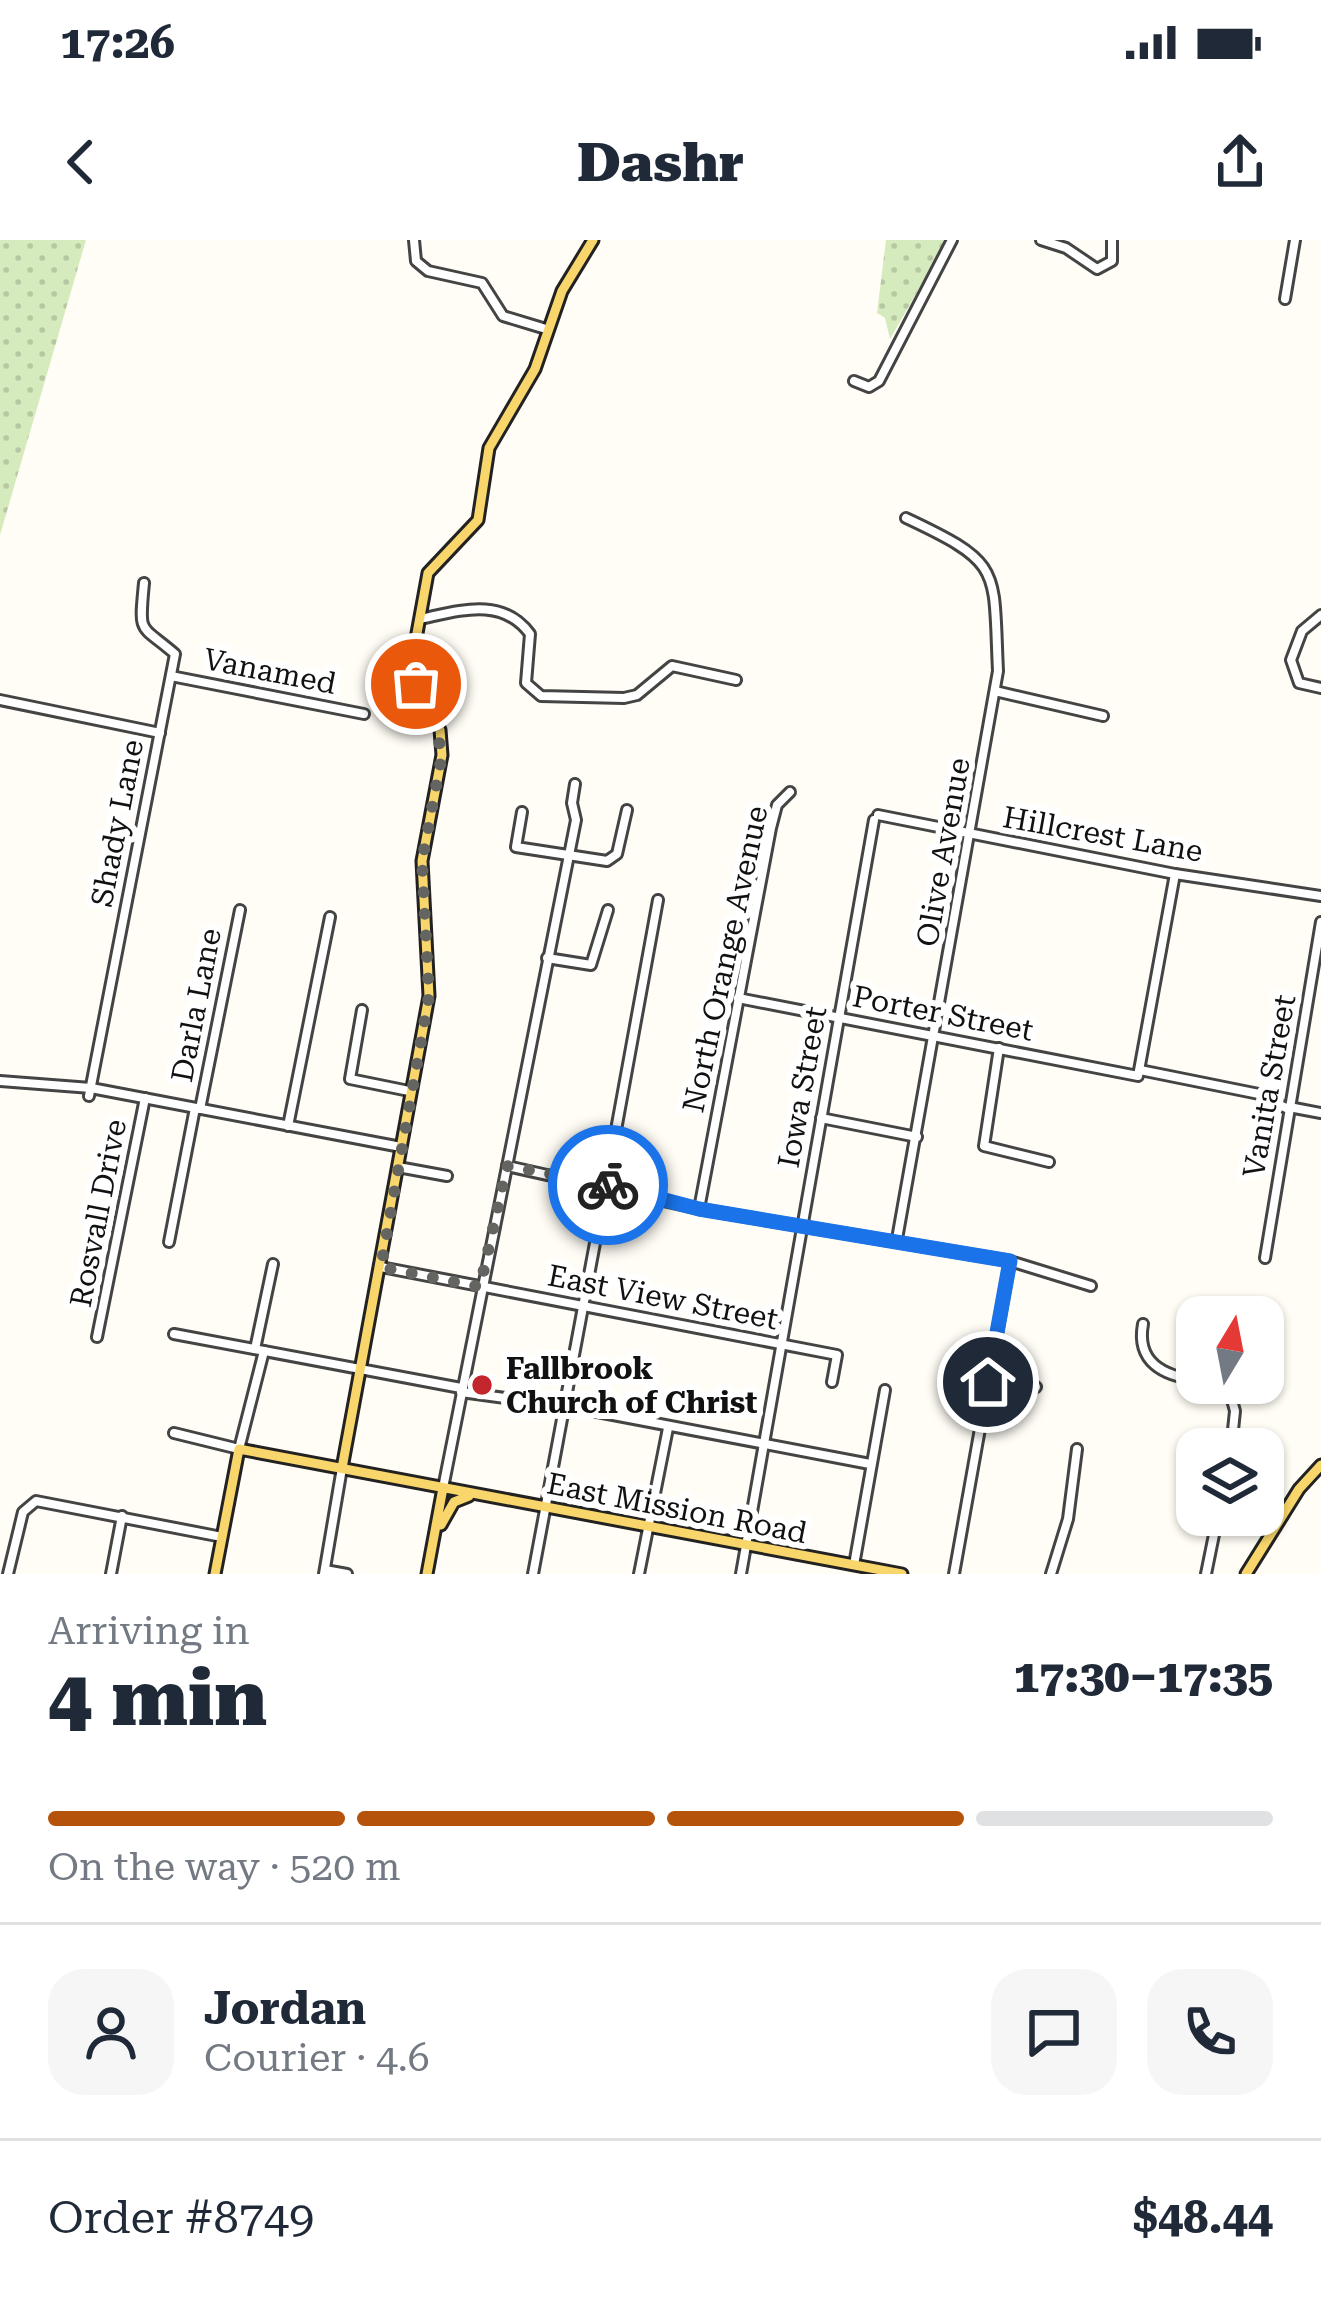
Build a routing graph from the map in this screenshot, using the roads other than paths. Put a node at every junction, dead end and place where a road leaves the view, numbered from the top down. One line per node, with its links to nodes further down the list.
1 (414, 240): 8 (street)
2 (593, 240): 8 (main road)
3 (952, 240): 9 (street)
4 (1041, 240): 5 (street)
5 (1112, 240)
6 (1295, 240): 7 (street)
7 (1285, 299)
8 (546, 329): 13 (main road)
9 (854, 381)
10 (906, 518): 17 (street, Olive Avenue)
11 (144, 583): 14 (street)
12 (1321, 615): 16 (street)
13 (419, 619): 15 (street); 44 (main road)
14 (170, 680): 19 (street, Vanamed); 21 (street, Shady Lane)
15 (736, 680)
16 (1321, 688)
17 (995, 692): 20 (street); 27 (street, Olive Avenue)
18 (0, 700): 21 (street)
19 (364, 714)
20 (1102, 716)
21 (160, 733): 45 (street, Shady Lane)
22 (575, 784): 28 (street)
23 (790, 792): 37 (street, North Orange Avenue)
24 (628, 810): 28 (street)
25 (522, 812): 28 (street)
26 (876, 818): 27 (street, Hillcrest Lane); 39 (street, Iowa Street)
27 (970, 835): 29 (street, Hillcrest Lane); 40 (street, Olive Avenue)
28 (568, 856): 36 (street)
29 (1174, 874): 30 (street, Hillcrest Lane); 42 (street)
30 (1321, 896)
31 (658, 900): 58 (street)
32 (240, 910): 47 (street, Darla Lane)
33 (608, 910): 36 (street)
34 (330, 917): 51 (street)
35 (1321, 922): 48 (street, Vanita Street)
36 (547, 958): 55 (street)
37 (738, 998): 39 (street, Porter Street); 59 (street, North Orange Avenue)
38 (362, 1010): 44 (street)
39 (838, 1017): 40 (street, Porter Street); 50 (street, Iowa Street)
40 (936, 1035): 41 (street, Porter Street); 52 (street, Olive Avenue)
41 (999, 1048): 42 (street, Porter Street); 54 (street)
42 (1139, 1073): 48 (street, Porter Street)
43 (0, 1081): 45 (street)
44 (410, 1090): 53 (main road)
45 (90, 1092): 46 (street)
46 (145, 1098): 47 (street); 72 (street, Rosvall Drive)
47 (197, 1108): 51 (street); 62 (street, Darla Lane)
48 (1288, 1108): 49 (street, Porter Street); 63 (street, Vanita Street)
49 (1321, 1113)
50 (821, 1118): 52 (street); 60 (street, Iowa Street)
51 (288, 1126): 53 (street)
52 (917, 1137): 61 (street, Olive Avenue)
53 (401, 1147): 56 (main road)
54 (1049, 1162)
55 (507, 1166): 58 (street); 68 (street)
56 (398, 1167): 57 (street); 66 (main road)
57 (447, 1176)
58 (608, 1185): 59 (street); 69 (street)
59 (699, 1209): 60 (street)
60 (804, 1227): 61 (street); 73 (street, Iowa Street)
61 (897, 1239): 64 (street)
62 (169, 1242)
63 (1265, 1258)
64 (1010, 1261): 67 (street); 78 (street)
65 (273, 1264): 74 (street)
66 (381, 1267): 68 (street, East View Street); 75 (main road)
67 (1091, 1286)
68 (480, 1287): 69 (street, East View Street); 80 (street)
69 (584, 1306): 73 (street, East View Street); 82 (street)
70 (1143, 1324): 76 (street)
71 (174, 1334): 74 (street)
72 (97, 1337)
73 (785, 1345): 77 (street, East View Street); 85 (street, Iowa Street)
74 (259, 1350): 75 (street); 86 (street)
75 (363, 1369): 80 (street); 90 (main road)
76 (1176, 1375)
77 (832, 1382)
78 (988, 1382): 79 (street); 111 (street)
79 (1036, 1387)
80 (461, 1390): 82 (street); 91 (street)
81 (885, 1390): 88 (street)
82 (564, 1408): 83 (street); 93 (street)
83 (668, 1428): 85 (street); 95 (street)
84 (174, 1433): 86 (street)
85 (766, 1446): 88 (street); 99 (street, Iowa Street)
86 (239, 1448): 90 (main road, East Mission Road); 98 (main road)
87 (1077, 1449): 112 (street)
88 (870, 1464): 100 (street)
89 (1321, 1465): 114 (main road)
90 (342, 1468): 91 (main road, East Mission Road); 101 (street)
91 (443, 1488): 92 (main road, East Mission Road); 96 (main road)
92 (476, 1494): 93 (main road, East Mission Road); 96 (main road)
93 (545, 1507): 95 (main road, East Mission Road); 107 (street)
94 (122, 1516): 98 (street); 102 (street); 103 (street)
95 (648, 1526): 99 (main road, East Mission Road); 108 (street)
96 (434, 1534): 106 (main road)
97 (1214, 1536): 113 (street)
98 (221, 1537): 104 (main road)
99 (746, 1544): 100 (main road, East Mission Road); 109 (street, Iowa Street)
100 (854, 1565): 110 (main road, East Mission Road)
101 (324, 1572): 105 (street)
102 (8, 1574)
103 (111, 1574)
104 (215, 1574)
105 (346, 1574)
106 (427, 1574)
107 (533, 1574)
108 (639, 1574)
109 (741, 1574)
110 (902, 1574)
111 (955, 1574)
112 (1051, 1574)
113 (1206, 1574)
114 (1246, 1574)

